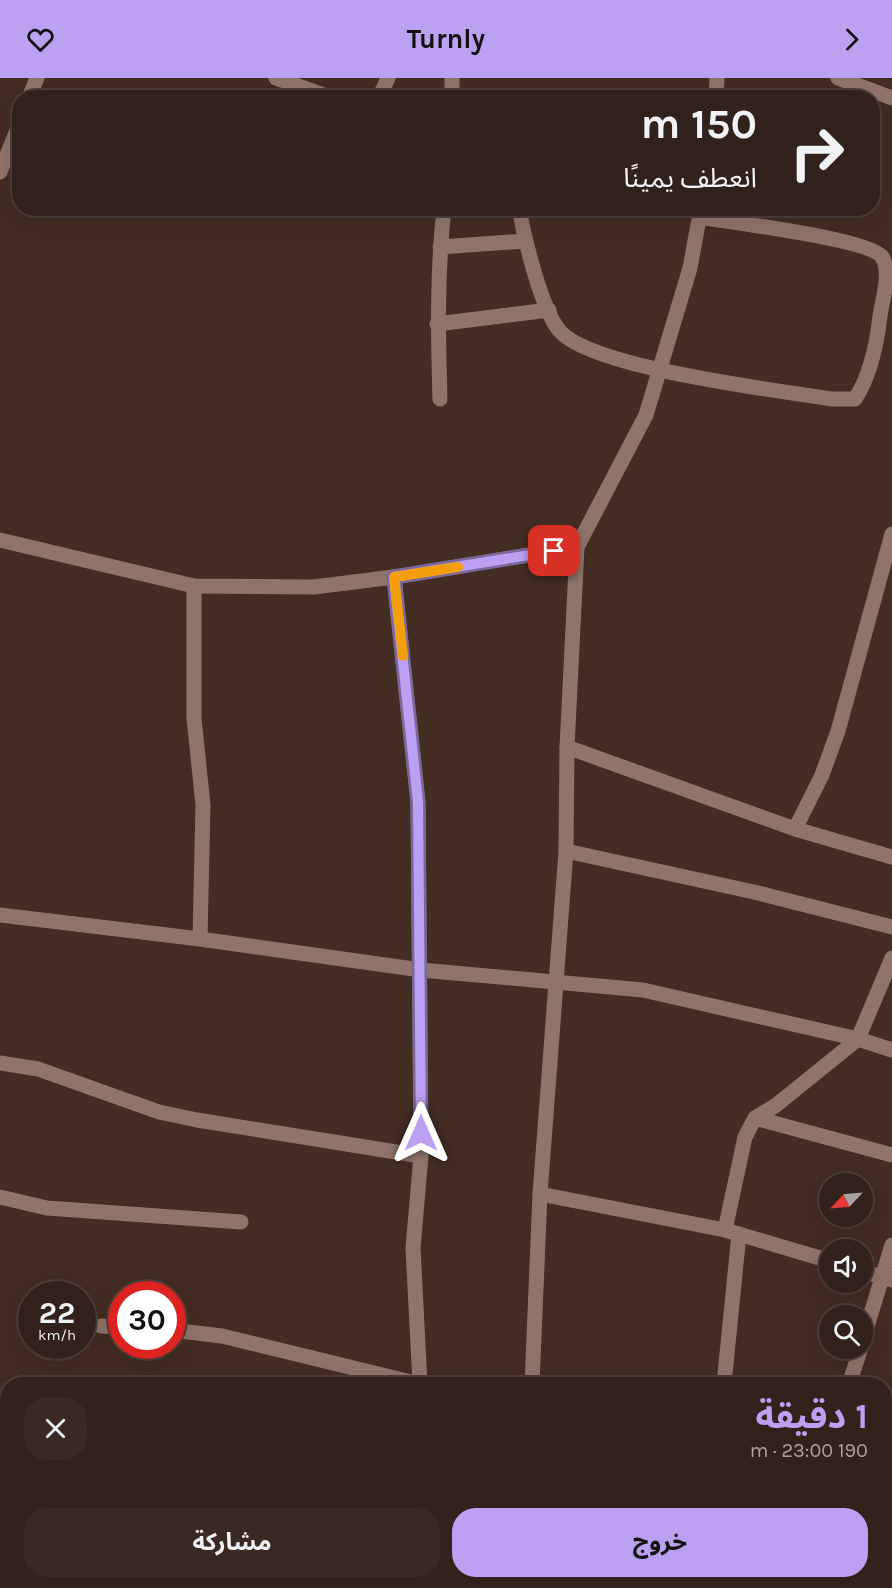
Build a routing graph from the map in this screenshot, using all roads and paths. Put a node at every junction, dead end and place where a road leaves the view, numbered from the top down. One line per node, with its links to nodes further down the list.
1 (276, 78): 4 (street)
2 (838, 78): 3 (street)
3 (858, 81): 5 (street)
4 (310, 90)
5 (876, 90)
6 (12, 143): 7 (street)
7 (0, 172)
8 (443, 216): 13 (street)
9 (520, 216): 12 (street)
10 (699, 216): 17 (street)
11 (715, 216): 16 (street)
12 (525, 241): 13 (street); 14 (street)
13 (440, 247): 15 (street)
14 (549, 310): 15 (street); 17 (street)
15 (437, 324): 18 (street)
16 (885, 333): 17 (street)
17 (659, 370): 21 (street)
18 (440, 399)
19 (892, 534): 25 (street)
20 (0, 540): 23 (street)
21 (577, 547): 22 (street); 24 (street)
22 (394, 577): 23 (street); 32 (street)
23 (194, 586): 30 (street)
24 (567, 747): 25 (street); 26 (street)
25 (795, 829): 27 (street)
26 (566, 851): 29 (street); 33 (street)
27 (892, 856)
28 (0, 915): 30 (street)
29 (892, 927)
30 (200, 939): 32 (street)
31 (892, 958): 34 (street)
32 (421, 970): 33 (street); 39 (street)
33 (558, 981): 34 (street); 40 (street)
34 (858, 1039): 35 (street); 37 (street)
35 (892, 1050)
36 (0, 1064): 39 (street)
37 (755, 1118): 38 (street); 43 (street)
38 (892, 1155)
39 (421, 1156): 54 (street)
40 (540, 1194): 43 (street); 55 (street)
41 (0, 1197): 42 (street)
42 (241, 1222)
43 (732, 1232): 45 (street); 56 (street)
44 (892, 1245): 47 (street)
45 (819, 1258)
46 (873, 1274): 47 (street)
47 (888, 1279): 48 (street)
48 (873, 1316)
49 (101, 1326): 50 (street)
50 (108, 1326)
51 (186, 1331): 53 (street)
52 (857, 1359): 57 (street)
53 (391, 1377)
54 (419, 1377)
55 (532, 1377)
56 (724, 1377)
57 (851, 1377)

